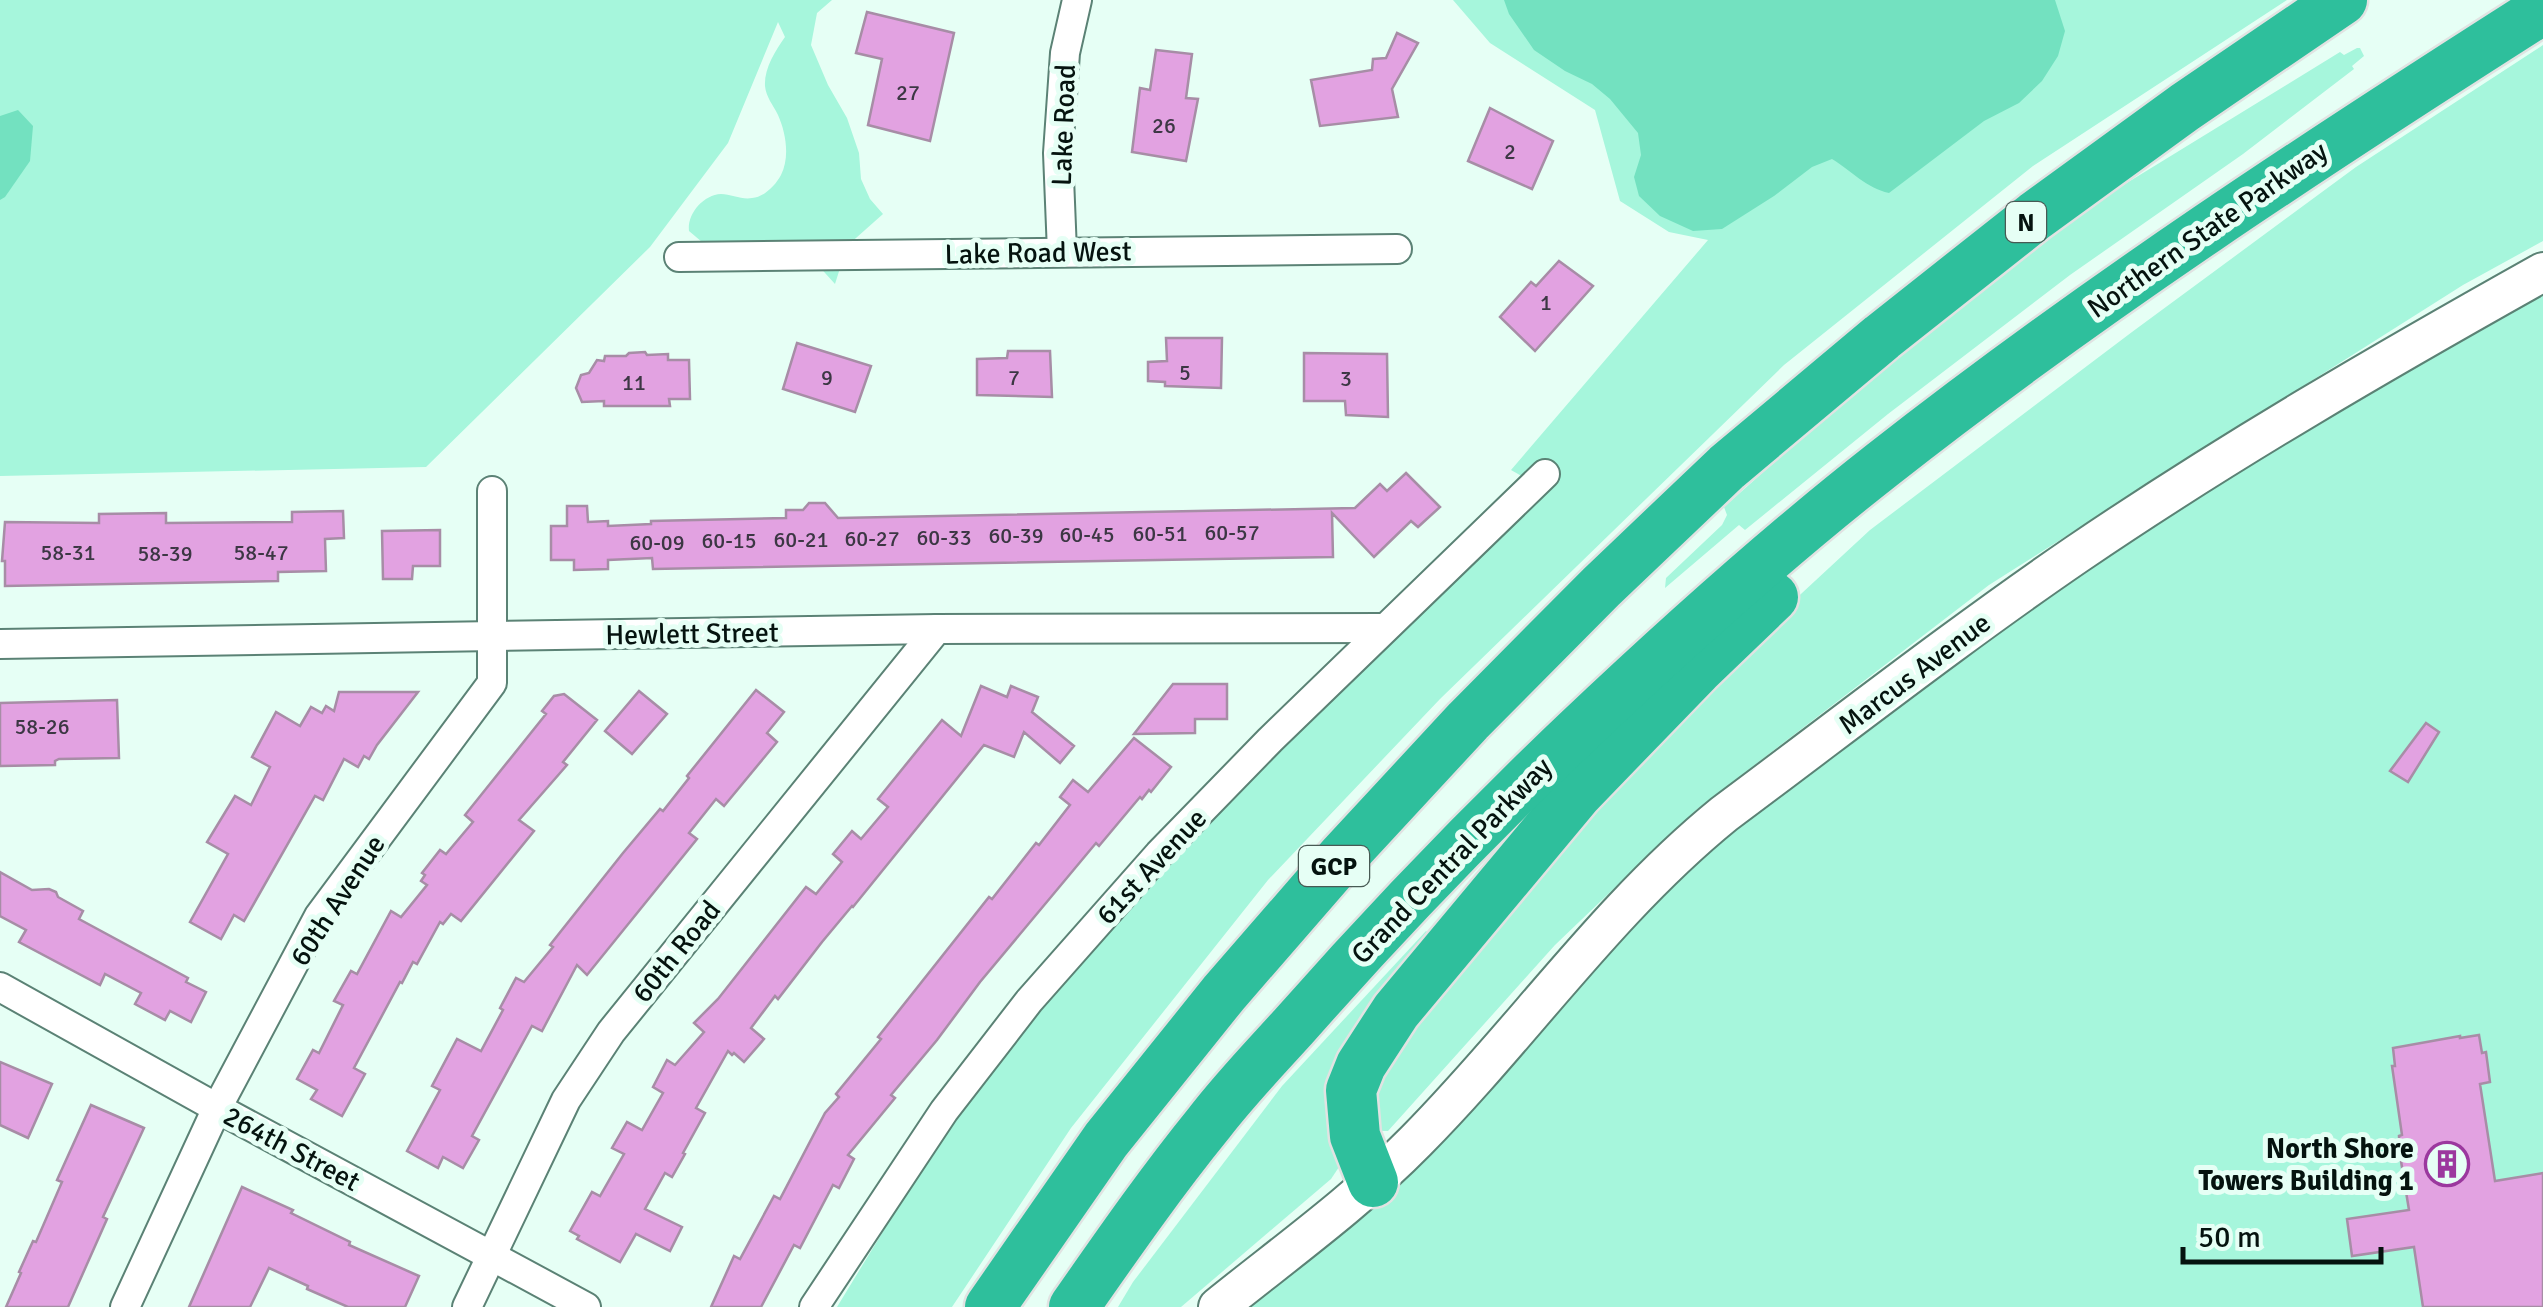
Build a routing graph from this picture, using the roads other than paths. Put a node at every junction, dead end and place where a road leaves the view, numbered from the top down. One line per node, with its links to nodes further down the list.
1 (1078, 0): 5 (street, Lake Road)
2 (2342, 0): 10 (highway, N)
3 (2543, 9): 8 (highway, Northern State Parkway)
4 (1397, 249): 5 (street, Lake Road West)
5 (1062, 252): 6 (street, Lake Road West)
6 (679, 257)
7 (2543, 272): 19 (main road, Marcus Avenue)
8 (2108, 297): 9 (highway, Northern State Parkway); 19 (highway)
9 (1882, 465): 26 (highway, Grand Central Parkway / GCP)
10 (1727, 467): 25 (highway, GCP)
11 (1545, 474): 14 (street, 61st Avenue)
12 (492, 491): 15 (street, 60th Avenue)
13 (937, 628): 14 (street, Hewlett Street); 15 (street, Hewlett Street); 20 (street, 60th Road)
14 (1384, 628): 24 (street, 61st Avenue)
15 (492, 637): 16 (street, Hewlett Street); 18 (street, 60th Avenue)
16 (0, 644)
17 (0, 987): 18 (street, 264th Street)
18 (216, 1108): 20 (street, 264th Street); 21 (street, 60th Avenue)
19 (1372, 1182): 27 (main road, Marcus Avenue)
20 (491, 1256): 22 (street, 60th Road); 23 (street, 264th Street)
21 (125, 1307)
22 (467, 1307)
23 (586, 1307)
24 (814, 1307)
25 (990, 1307)
26 (1074, 1307)
27 (1218, 1307)

